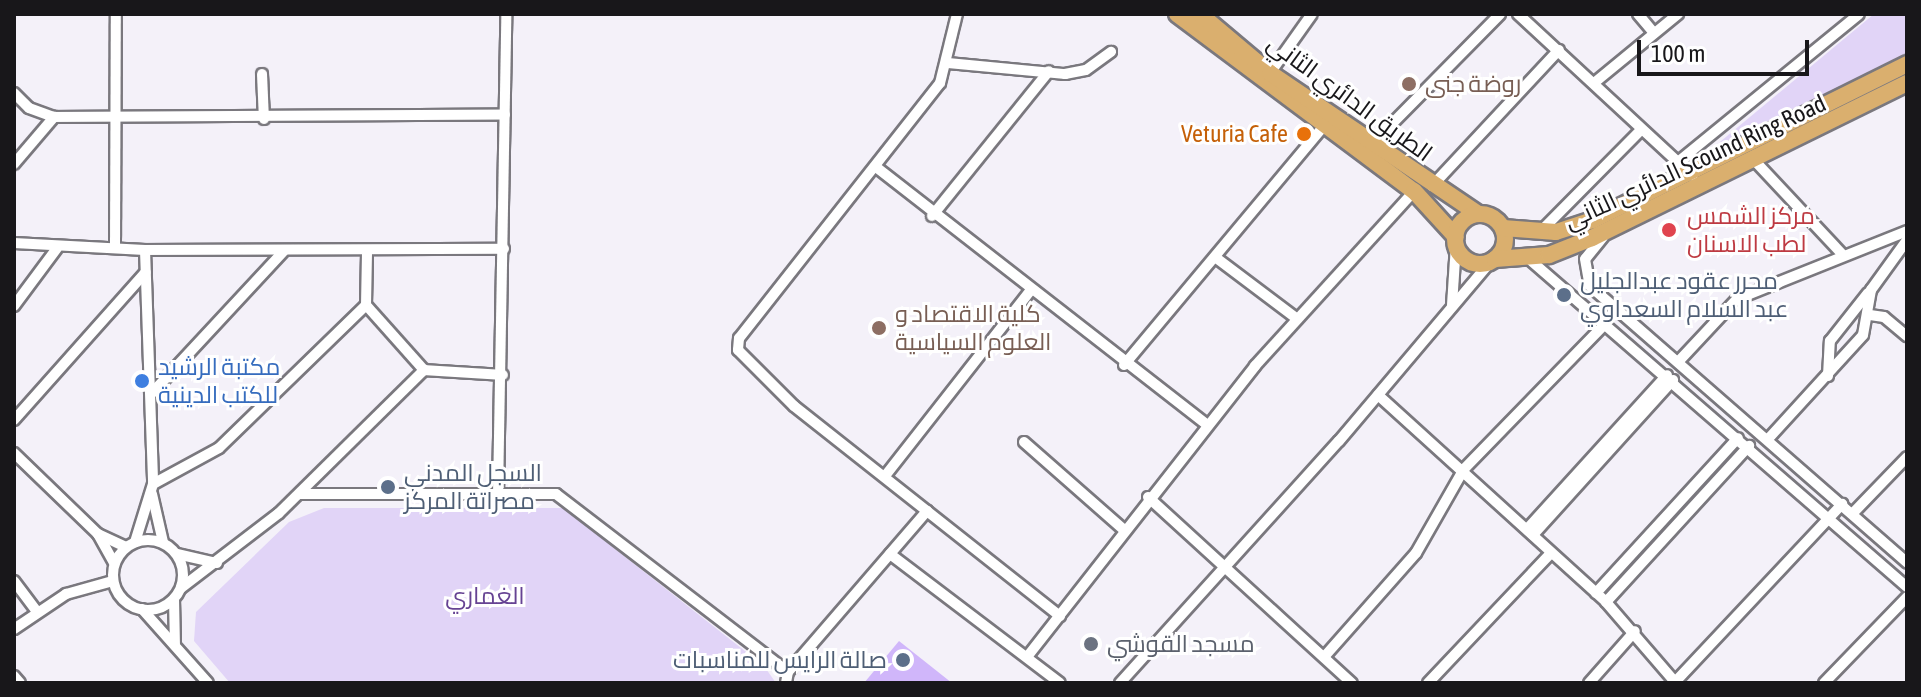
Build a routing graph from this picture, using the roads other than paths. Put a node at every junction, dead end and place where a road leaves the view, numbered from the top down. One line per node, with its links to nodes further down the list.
1 (116, 14): 22 (street)
2 (506, 14): 23 (street)
3 (957, 14): 15 (street)
4 (1177, 14): 26 (main road, الطريق الدائري الثاني)
5 (1312, 14): 17 (street)
6 (1500, 14): 28 (street)
7 (1518, 14): 13 (street)
8 (1638, 14): 12 (street)
9 (1678, 14): 12 (street)
10 (1859, 14): 32 (street)
11 (1211, 17): 17 (main road, الطريق الدائري الثاني)
12 (1654, 33): 20 (street)
13 (1559, 50): 20 (street); 33 (street)
14 (1111, 52): 16 (street)
15 (948, 63): 16 (street); 31 (street)
16 (1049, 71): 37 (street)
17 (1270, 73): 28 (main road, الطريق الدائري الثاني)
18 (262, 74): 25 (street)
19 (1904, 76): 29 (main road, الدائري الثاني Scound Ring Road); 32 (main road, الدائري الثاني Scound Ring Road)
20 (1594, 83): 27 (street)
21 (14, 93): 24 (street)
22 (116, 114): 24 (street); 25 (street); 46 (street)
23 (505, 115): 25 (street); 47 (street)
24 (54, 117): 30 (street)
25 (264, 119)
26 (1325, 125): 35 (main road, الطريق الدائري الثاني); 52 (street)
27 (1641, 130): 32 (street); 41 (street)
28 (1373, 143): 33 (main road, الطريق الدائري الثاني)
29 (1755, 161): 34 (main road, الدائري الثاني Scound Ring Road); 51 (street)
30 (14, 164)
31 (876, 167): 37 (street); 82 (street)
32 (1685, 167): 34 (street); 41 (main road, الدائري الثاني Scound Ring Road)
33 (1432, 186): 36 (main road, الطريق الدائري الثاني)
34 (1700, 187): 39 (main road, الدائري الثاني Scound Ring Road)
35 (1414, 191): 43 (main road, الطريق الدائري الثاني); 62 (street)
36 (1478, 214): 38 (main road); 43 (main road)
37 (932, 216): 57 (street)
38 (1503, 228): 41 (main road, الدائري الثاني Scound Ring Road); 54 (main road)
39 (1610, 229): 53 (main road, الدائري الثاني Scound Ring Road); 65 (street)
40 (1907, 231): 51 (street)
41 (1540, 233)
42 (1907, 240): 56 (street)
43 (1456, 241): 54 (main road); 59 (street)
44 (14, 243): 45 (street)
45 (57, 248): 46 (street); 60 (street)
46 (115, 248): 48 (street)
47 (504, 249): 50 (street); 68 (street)
48 (145, 250): 49 (street); 55 (street)
49 (284, 251): 50 (street); 71 (street)
50 (367, 252): 58 (street)
51 (1842, 254): 65 (street)
52 (1215, 257): 62 (street); 66 (street)
53 (1529, 259): 54 (main road, الدائري الثاني Scound Ring Road); 63 (street)
54 (1493, 260): 59 (street)
55 (146, 272): 71 (street); 73 (street)
56 (1871, 290): 61 (street); 69 (street)
57 (1030, 291): 66 (street); 82 (street)
58 (366, 305): 67 (street); 83 (street)
59 (1452, 305): 72 (street)
60 (14, 306)
61 (1870, 315): 64 (street); 69 (street)
62 (1296, 318): 74 (street)
63 (1607, 322): 70 (street); 81 (street)
64 (1907, 336)
65 (1678, 362): 76 (street)
66 (1124, 365): 74 (street)
67 (424, 370): 68 (street); 84 (street)
68 (503, 375): 85 (street)
69 (1828, 376): 76 (street)
70 (1670, 377): 75 (street); 92 (street)
71 (151, 394): 83 (street)
72 (1378, 395): 81 (street); 102 (street)
73 (14, 420)
74 (1207, 425): 86 (street)
75 (1738, 438): 78 (street); 107 (street)
76 (1769, 438): 87 (street)
77 (1024, 442): 91 (street)
78 (1749, 446): 90 (street); 110 (street)
79 (14, 453): 93 (street)
80 (1907, 457): 89 (street)
81 (1464, 469): 92 (street); 118 (street)
82 (885, 476): 88 (street)
83 (152, 488): 94 (street); 95 (street)
84 (300, 494): 85 (street); 100 (street)
85 (498, 494): 120 (street)
86 (1148, 497): 91 (street); 102 (street)
87 (1842, 504): 89 (street); 90 (street)
88 (927, 511): 98 (street); 113 (street)
89 (1853, 513): 101 (street)
90 (1828, 518): 105 (street); 121 (street)
91 (1123, 529): 113 (street)
92 (1530, 532): 96 (street)
93 (98, 534): 95 (street); 99 (street)
94 (163, 542): 95 (street); 97 (street)
95 (130, 544): 99 (street)
96 (1551, 553): 107 (street); 127 (street)
97 (177, 554): 100 (street); 106 (street)
98 (890, 554): 117 (street); 120 (street)
99 (114, 563): 104 (street)
100 (217, 563): 106 (street)
101 (1907, 563)
102 (1223, 567): 118 (street); 125 (street)
103 (14, 581): 112 (street)
104 (113, 581): 111 (street); 112 (street)
105 (1907, 587)
106 (181, 588): 109 (street)
107 (1596, 593): 110 (street)
108 (1907, 597): 129 (street)
109 (174, 599): 111 (street); 116 (street)
110 (1606, 602): 115 (street)
111 (142, 609): 116 (street)
112 (37, 612): 114 (street)
113 (1060, 616): 117 (street)
114 (14, 629)
115 (1635, 631): 121 (street); 128 (street)
116 (175, 647): 123 (street)
117 (1027, 657): 124 (street)
118 (1324, 657): 126 (street)
119 (14, 676): 122 (street)
120 (787, 678)
121 (1676, 682)
122 (20, 683)
123 (208, 683)
124 (1060, 683)
125 (1120, 683)
126 (1352, 683)
127 (1428, 683)
128 (1589, 683)
129 (1824, 683)

